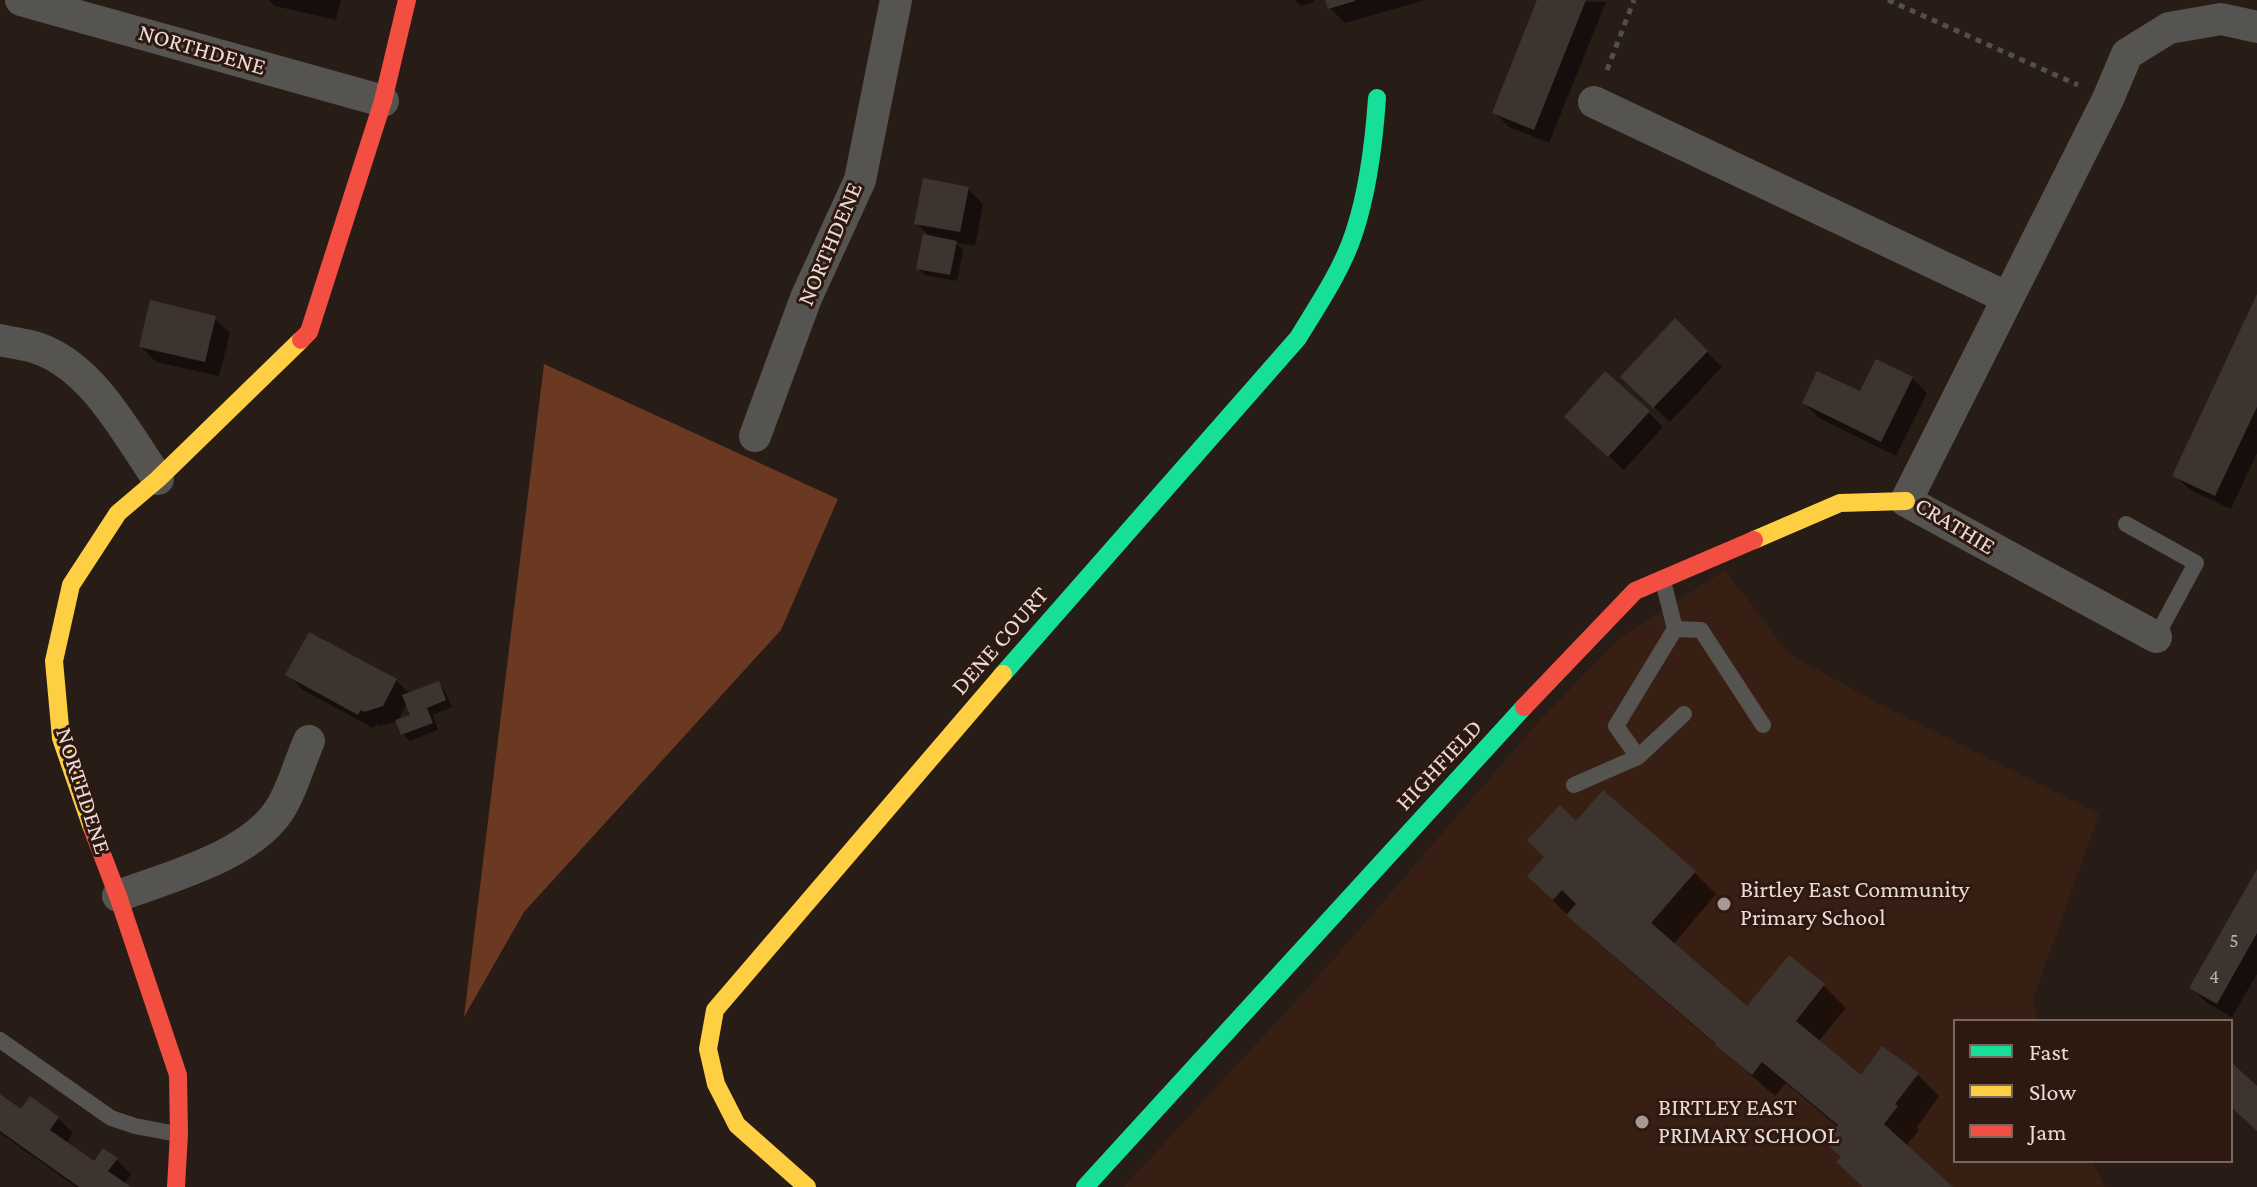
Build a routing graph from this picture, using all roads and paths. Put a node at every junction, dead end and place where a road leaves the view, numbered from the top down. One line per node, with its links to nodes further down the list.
1 (21, 0): 9 (street, NORTHDENE)
2 (407, 0): 9 (street, NORTHDENE)
3 (896, 0): 13 (street, NORTHDENE)
4 (1634, 0): 10 (path)
5 (1888, 0): 8 (path)
6 (2257, 27): 8 (street, CRATHIE)
7 (1377, 98): 29 (street, DENE COURT)
8 (2108, 99): 11 (street, CRATHIE)
9 (383, 101): 14 (street, NORTHDENE)
10 (1594, 102): 11 (street)
11 (2008, 298): 15 (street, CRATHIE)
12 (0, 340): 14 (street)
13 (755, 436)
14 (158, 479): 25 (street, NORTHDENE)
15 (1906, 501): 17 (street, HIGHFIELD); 19 (street, CRATHIE)
16 (2126, 524): 19 (lane)
17 (1662, 579): 18 (lane); 30 (street, HIGHFIELD)
18 (1675, 629): 21 (lane); 23 (lane)
19 (2156, 637)
20 (1684, 714): 23 (lane)
21 (1763, 725)
22 (309, 741): 25 (street)
23 (1638, 757): 24 (lane)
24 (1574, 785)
25 (118, 896): 27 (street, NORTHDENE)
26 (0, 1040): 27 (lane)
27 (179, 1134): 28 (street, NORTHDENE)
28 (176, 1187)
29 (807, 1187)
30 (1085, 1187)

